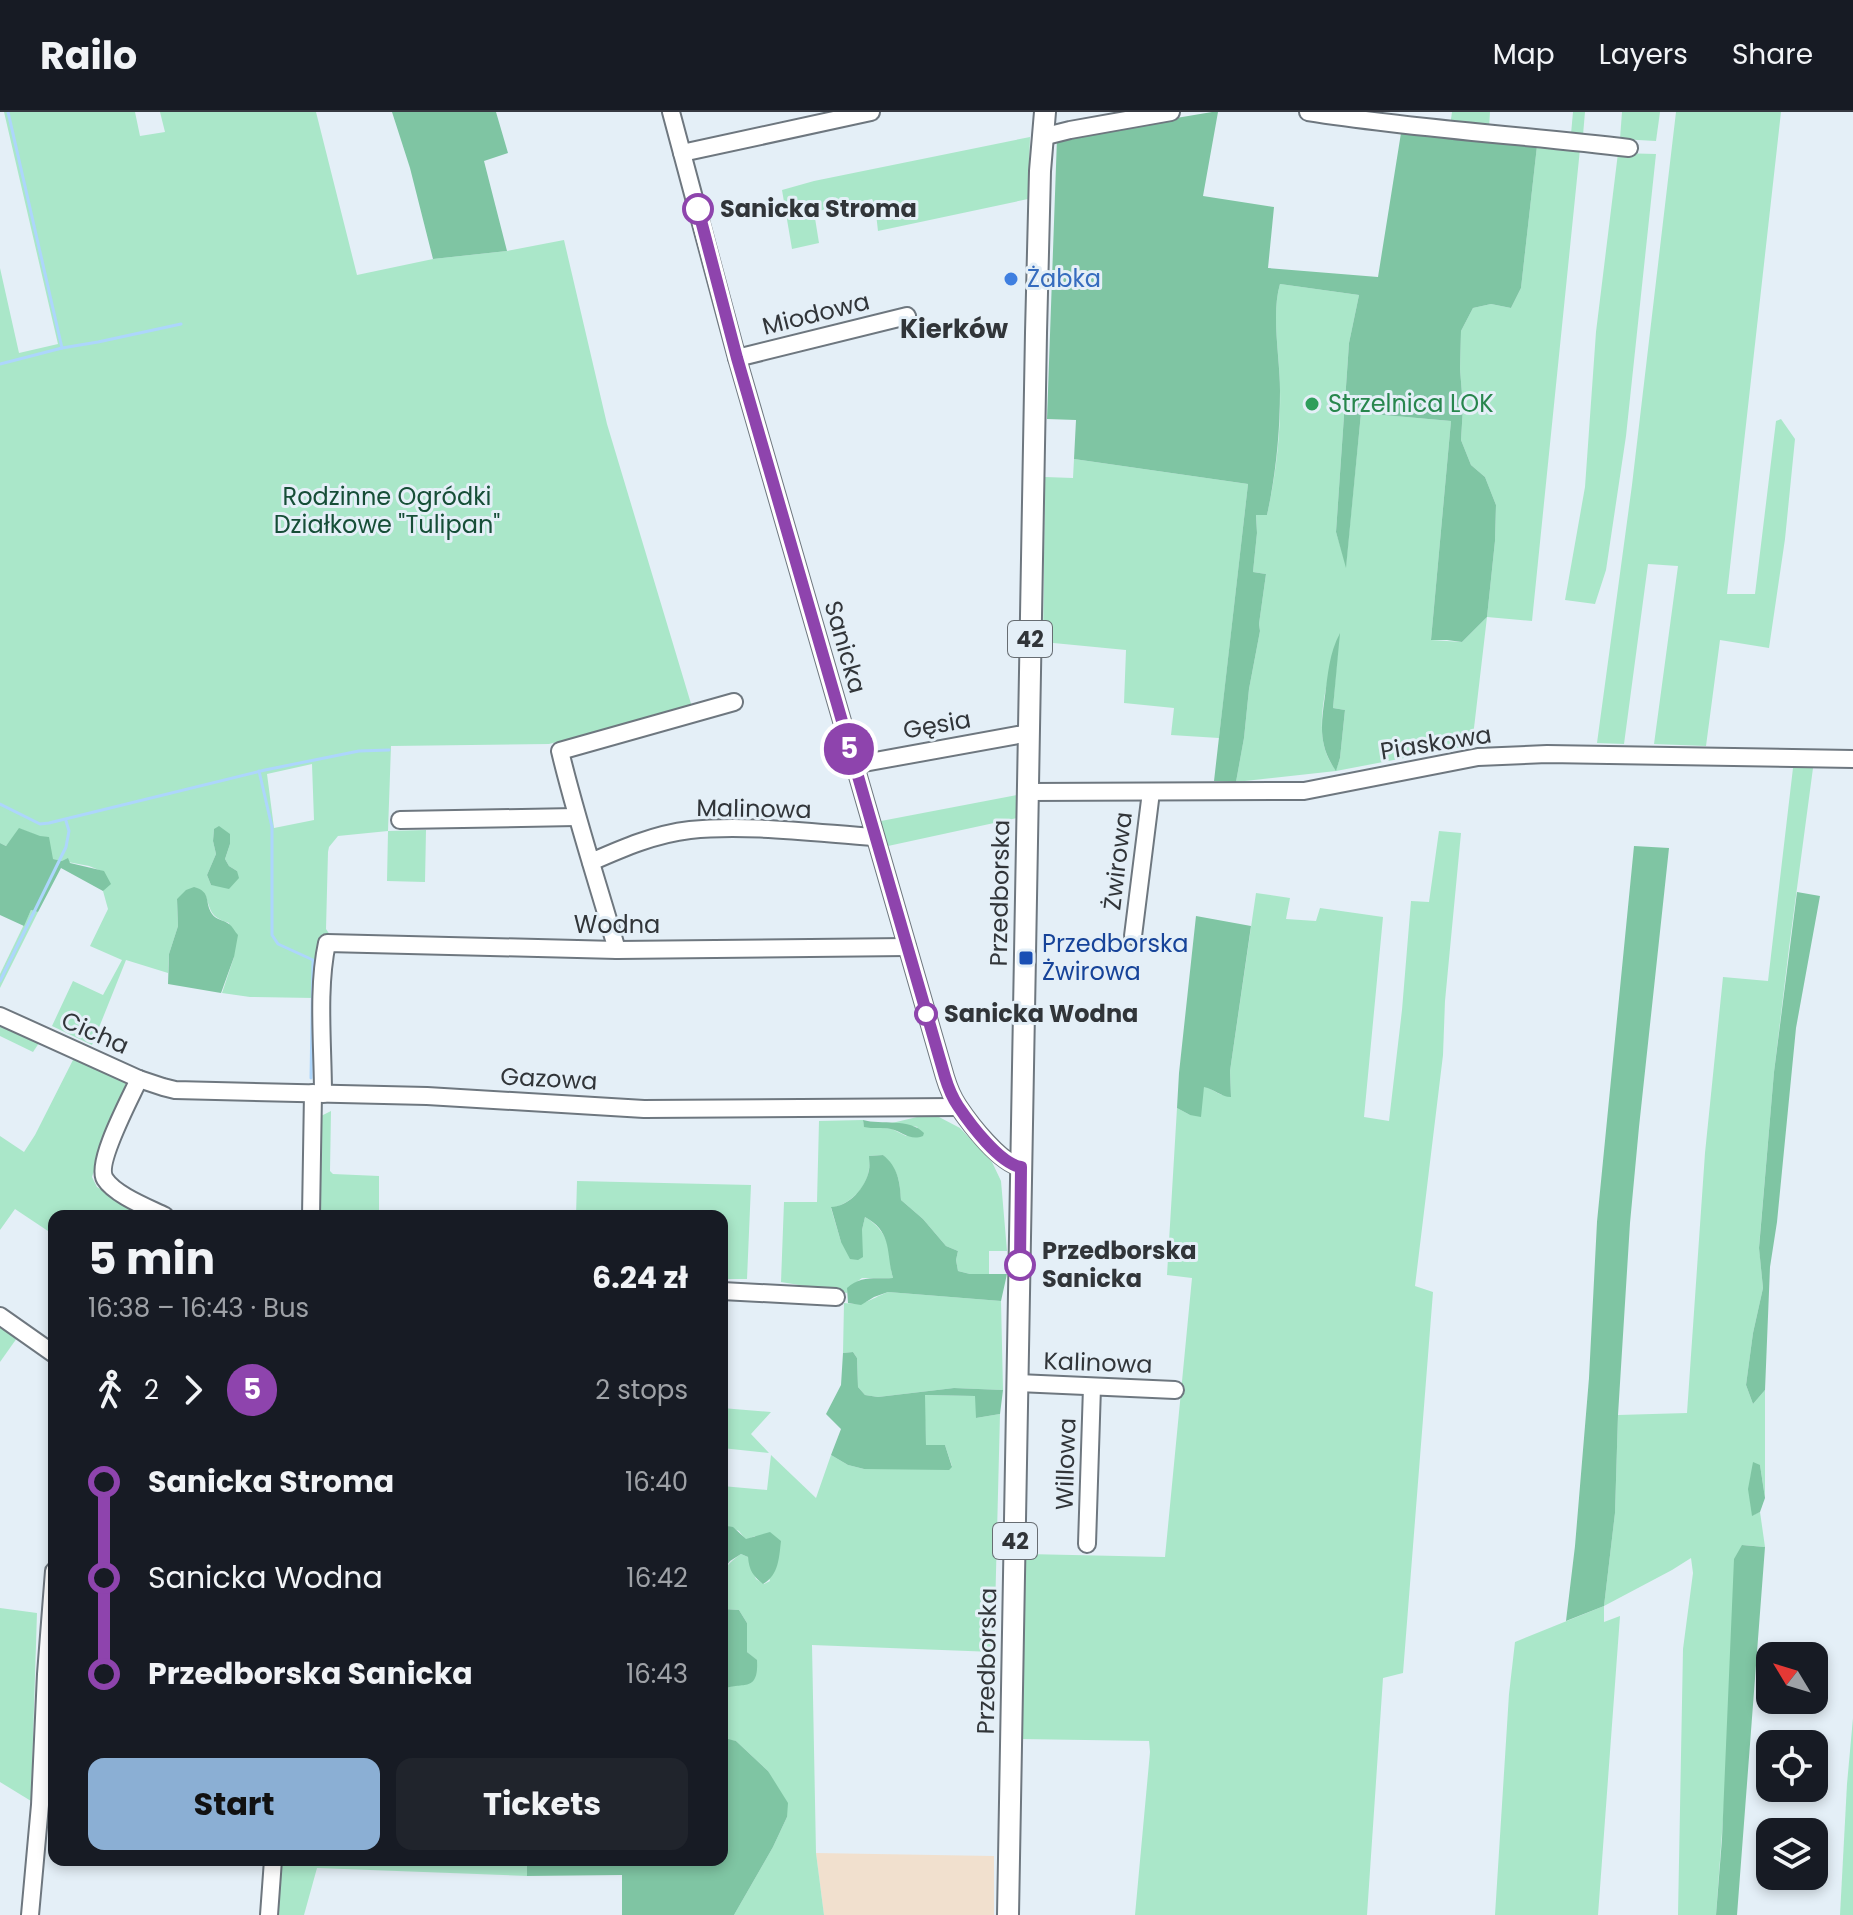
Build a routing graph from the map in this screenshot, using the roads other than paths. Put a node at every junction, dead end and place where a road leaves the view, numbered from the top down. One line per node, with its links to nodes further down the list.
1 (671, 112): 8 (street, Sanicka)
2 (871, 112): 8 (street)
3 (1045, 112): 6 (main road, Przedborska / 42)
4 (1171, 112): 6 (street)
5 (1308, 112): 7 (street)
6 (1042, 137): 12 (main road, Przedborska / 42)
7 (1629, 148)
8 (682, 153): 10 (street, Sanicka)
9 (907, 316): 10 (street, Miodowa)
10 (737, 358): 14 (street, Sanicka)
11 (734, 702): 17 (street)
12 (1029, 733): 14 (street, Gęsia); 15 (main road, Przedborska / 42)
13 (1853, 759): 16 (street, Piaskowa)
14 (853, 765): 19 (street, Sanicka)
15 (1028, 792): 16 (street, Piaskowa); 28 (main road, Przedborska / 42)
16 (1151, 792): 21 (street, Żwirowa)
17 (576, 817): 18 (street); 20 (street)
18 (400, 820)
19 (874, 837): 20 (street, Malinowa); 22 (street, Sanicka)
20 (591, 862): 23 (street)
21 (1133, 936)
22 (907, 947): 23 (street, Wodna); 27 (street, Sanicka)
23 (617, 950): 26 (street, Wodna)
24 (0, 1016): 25 (street, Cicha)
25 (139, 1079): 26 (street, Gazowa); 29 (street, Cicha)
26 (318, 1094): 27 (street, Gazowa); 30 (street)
27 (958, 1107): 28 (street, Sanicka)
28 (1021, 1167): 35 (main road, Przedborska / 42)
29 (154, 1210)
30 (311, 1210)
31 (728, 1291): 32 (street)
32 (836, 1297)
33 (0, 1316): 34 (street)
34 (48, 1350)
35 (1018, 1383): 36 (street, Kalinowa); 43 (main road, Przedborska / 42)
36 (1092, 1387): 37 (street, Kalinowa); 38 (street, Willowa)
37 (1175, 1390)
38 (1087, 1544)
39 (48, 1648): 41 (street)
40 (273, 1866): 42 (street)
41 (30, 1915)
42 (269, 1915)
43 (1008, 1915)

